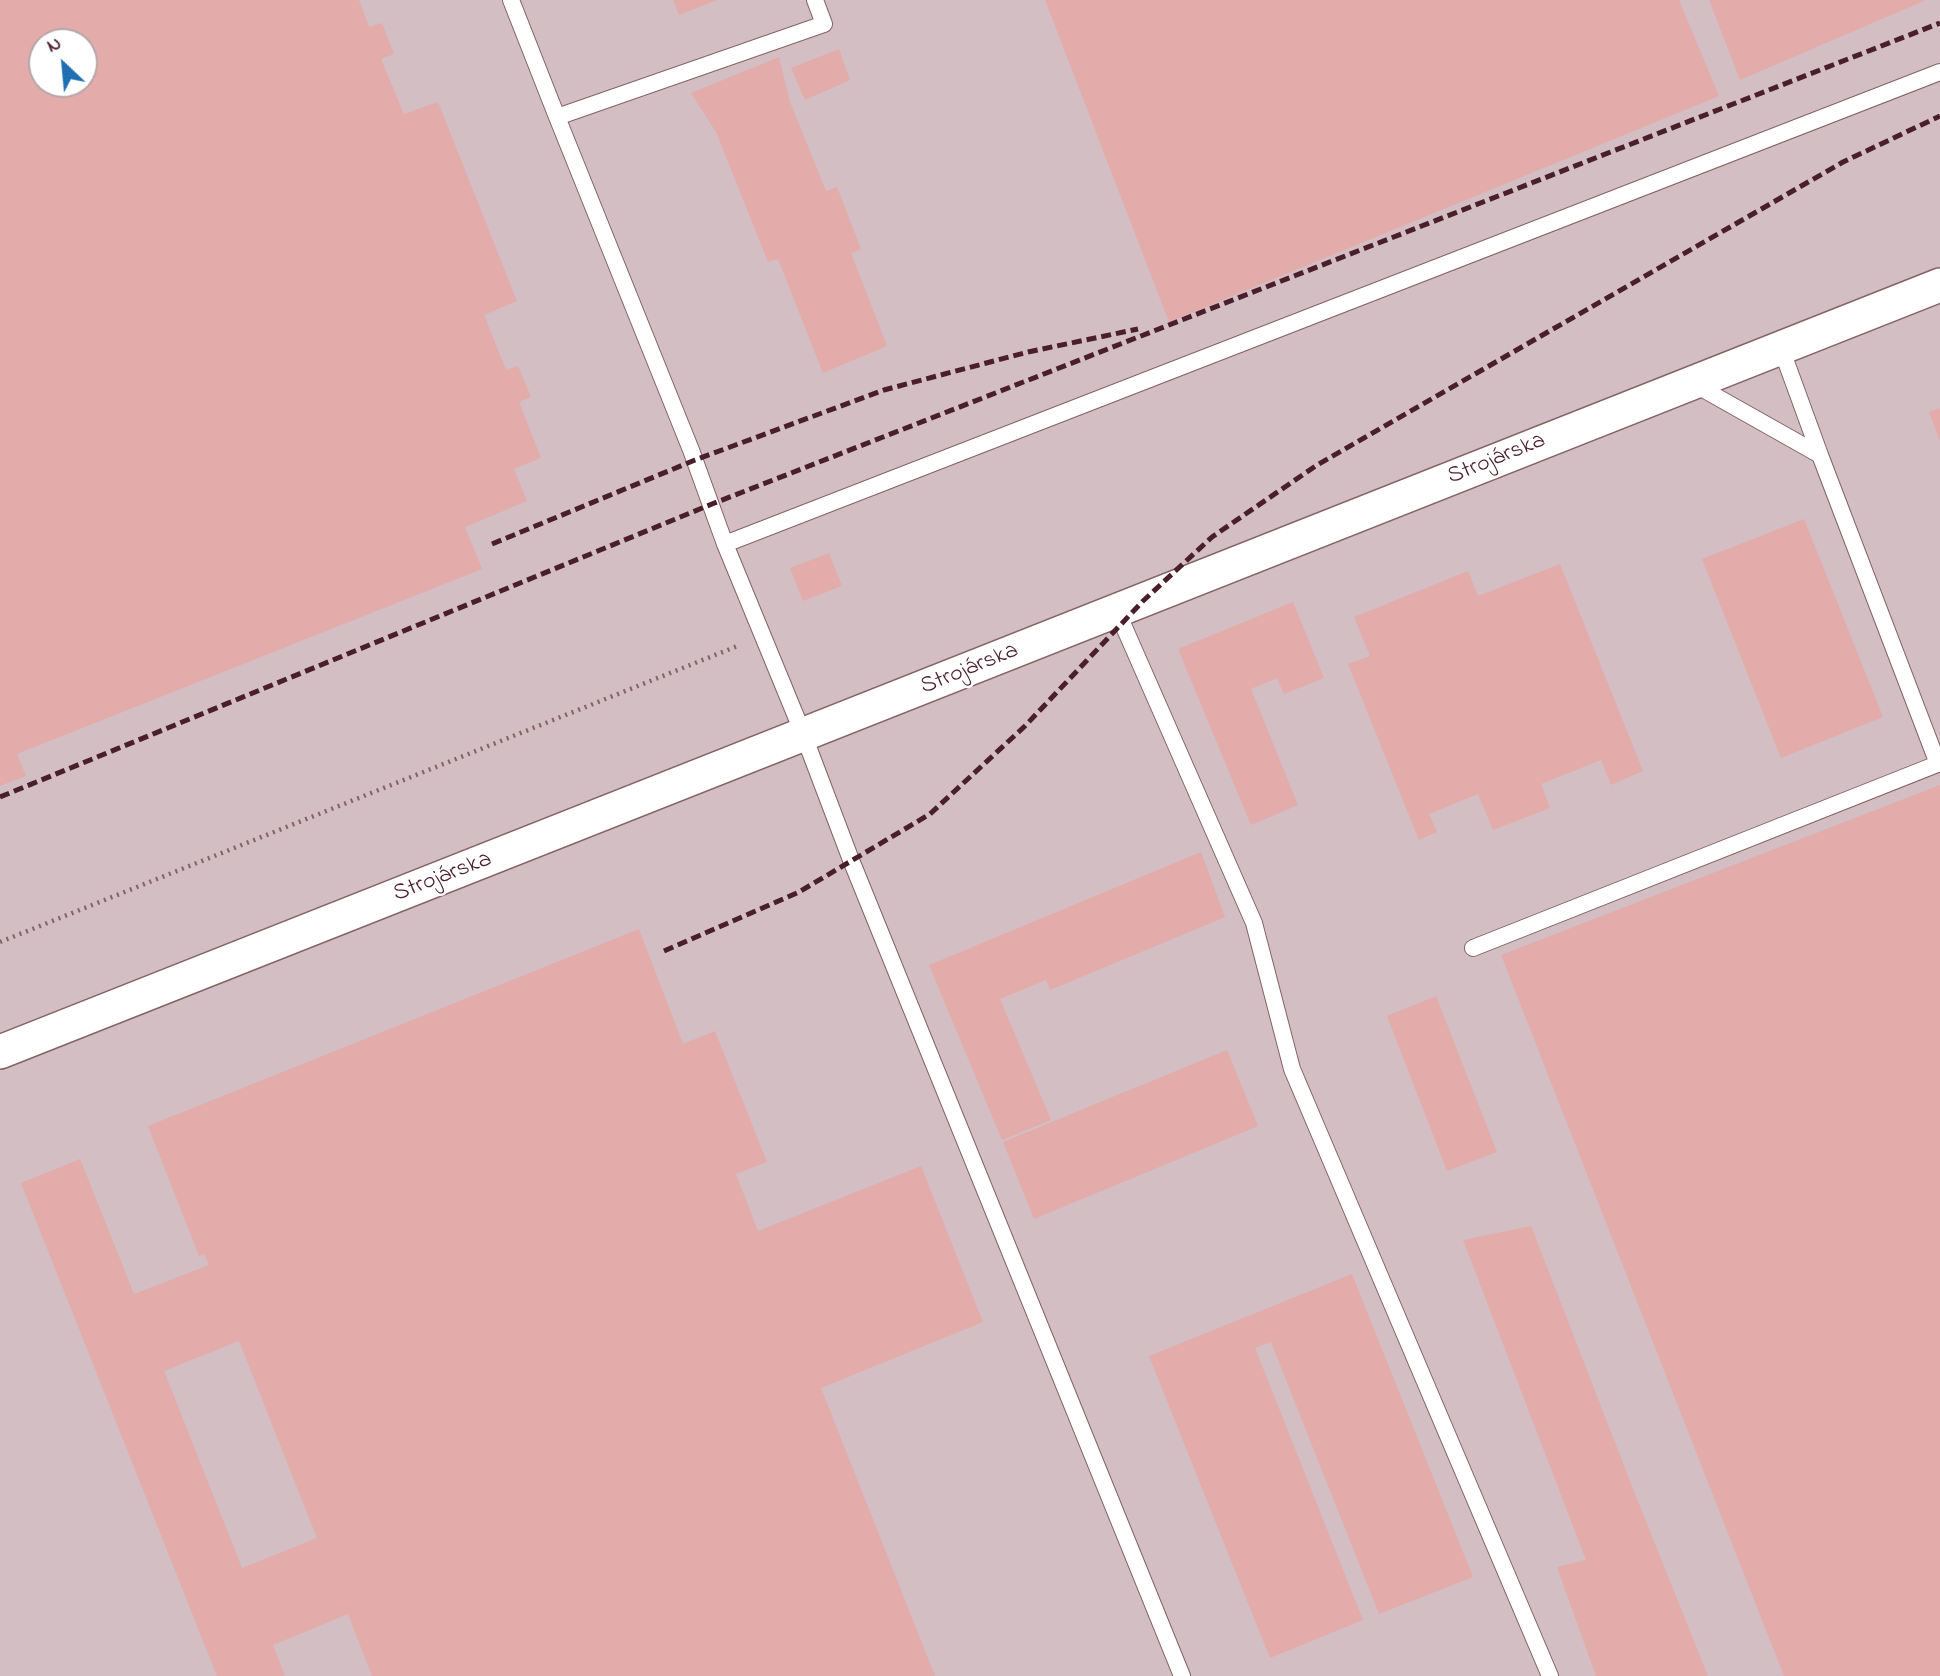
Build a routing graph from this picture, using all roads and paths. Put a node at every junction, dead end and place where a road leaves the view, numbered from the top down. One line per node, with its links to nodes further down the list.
1 (511, 0): 4 (lane)
2 (815, 0): 4 (lane)
3 (1940, 72): 9 (lane)
4 (557, 117): 9 (lane)
5 (1940, 285): 6 (street, Strojárska)
6 (1780, 348): 7 (street, Strojárska); 8 (lane)
7 (1692, 383): 8 (lane); 10 (street, Strojárska)
8 (1820, 455): 13 (lane)
9 (725, 544): 11 (lane)
10 (1117, 611): 12 (street, Strojárska); 18 (lane)
11 (762, 636): 12 (lane); 14 (path)
12 (804, 736): 16 (street, Strojárska); 17 (lane)
13 (1939, 763): 15 (lane)
14 (0, 942)
15 (1473, 947)
16 (0, 1052)
17 (1182, 1676)
18 (1550, 1676)

